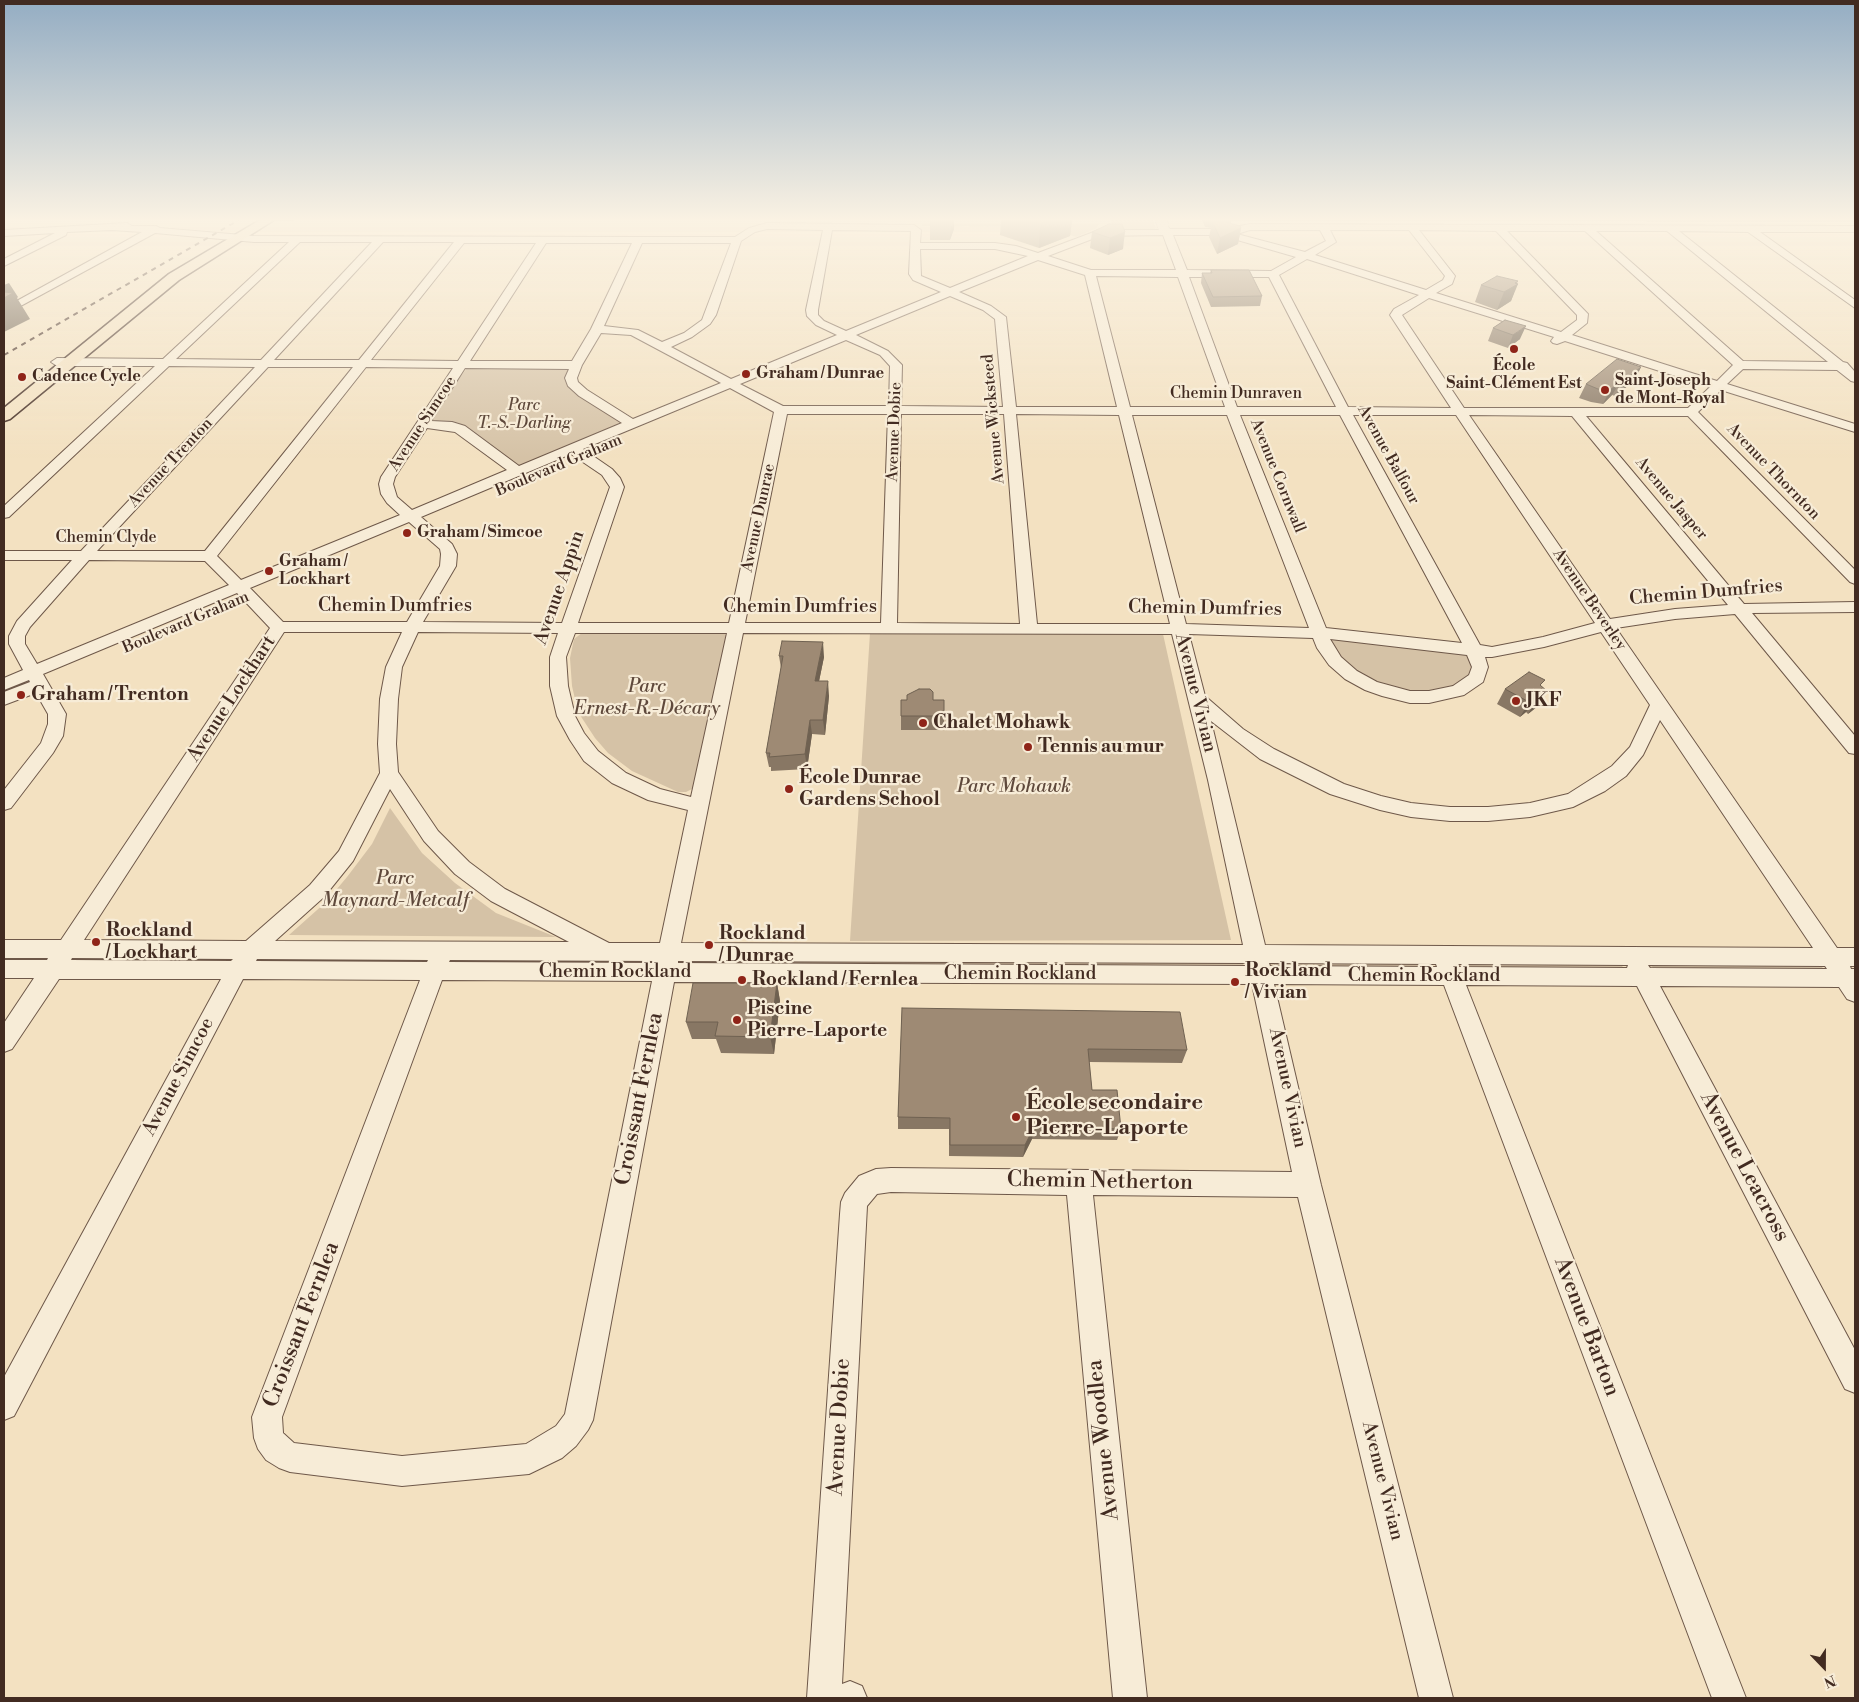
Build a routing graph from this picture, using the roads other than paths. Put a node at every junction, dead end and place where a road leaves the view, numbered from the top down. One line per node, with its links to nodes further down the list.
1 (27, 299): 20 (street)
2 (136, 299): 25 (main road)
3 (231, 299): 26 (street)
4 (324, 299): 27 (street, Avenue Trenton)
5 (414, 299): 28 (street)
6 (504, 299): 29 (street, Avenue Simcoe)
7 (610, 299): 21 (street)
8 (716, 299): 24 (street)
9 (815, 299): 22 (street, Avenue Dobie)
10 (944, 299): 22 (street, Boulevard Graham)
11 (966, 299): 40 (street, Avenue Wicksteed)
12 (1097, 299): 41 (street, Avenue Vivian)
13 (1191, 299): 42 (street, Avenue Cornwall)
14 (1286, 299): 43 (street, Avenue Balfour)
15 (1417, 299): 44 (street, Avenue Beverley)
16 (1438, 299): 23 (street)
17 (1568, 299): 23 (street)
18 (1667, 299): 31 (street)
19 (1758, 299): 32 (street)
20 (4, 312)
21 (596, 329): 24 (street); 30 (street)
22 (852, 338): 35 (street, Boulevard Graham); 39 (street, Avenue Dobie)
23 (1561, 338): 36 (street)
24 (663, 346): 35 (street)
25 (63, 362): 26 (street); 37 (main road); 47 (main road)
26 (166, 362): 27 (street); 54 (street)
27 (265, 362): 28 (street); 57 (street, Avenue Trenton)
28 (364, 362): 29 (street); 58 (street)
29 (463, 363): 30 (street); 48 (street, Avenue Simcoe)
30 (576, 365): 49 (street)
31 (1740, 365): 32 (street); 36 (street)
32 (1840, 366): 33 (street); 34 (street)
33 (1855, 366)
34 (1855, 378)
35 (738, 386): 38 (street); 49 (street, Boulevard Graham); 52 (street, Boulevard Graham)
36 (1716, 388): 46 (street); 50 (street); 51 (street)
37 (4, 406)
38 (781, 410): 39 (street, Chemin Dunraven); 67 (street, Avenue Dunrae)
39 (894, 410): 40 (street, Chemin Dunraven); 68 (street, Avenue Dobie)
40 (1009, 410): 41 (street, Chemin Dunraven); 69 (street, Avenue Wicksteed)
41 (1124, 410): 42 (street, Chemin Dunraven); 70 (street, Avenue Vivian)
42 (1232, 410): 43 (street, Chemin Dunraven); 71 (street, Avenue Cornwall)
43 (1344, 411): 44 (street, Chemin Dunraven); 72 (street, Avenue Balfour)
44 (1460, 411): 45 (street, Chemin Dunraven); 63 (street, Avenue Beverley)
45 (1576, 412): 46 (street, Chemin Dunraven); 62 (street, Avenue Jasper)
46 (1691, 412): 59 (street, Avenue Thornton)
47 (4, 416)
48 (424, 424): 53 (street); 55 (street, Avenue Simcoe)
49 (632, 424): 52 (street, Boulevard Graham)
50 (1855, 428)
51 (1855, 436)
52 (578, 452): 53 (street, Boulevard Graham); 55 (street, Boulevard Graham); 66 (street, Avenue Appin)
53 (517, 471): 55 (street, Boulevard Graham)
54 (4, 514)
55 (415, 520): 60 (street, Boulevard Graham); 65 (street, Avenue Simcoe)
56 (4, 554): 57 (street, Chemin Clyde)
57 (85, 555): 58 (street, Chemin Clyde); 73 (street, Avenue Trenton)
58 (209, 556): 60 (street, Avenue Lockhart)
59 (1855, 579)
60 (243, 592): 64 (street, Avenue Lockhart); 73 (street, Boulevard Graham); 73 (street, Boulevard Graham)
61 (1855, 607): 62 (street, Chemin Dumfries)
62 (1739, 608): 63 (street, Chemin Dumfries); 78 (street, Avenue Jasper)
63 (1606, 625): 72 (street, Chemin Dumfries); 77 (street, Avenue Beverley)
64 (279, 627): 65 (street, Chemin Dumfries); 83 (street, Avenue Lockhart)
65 (412, 628): 66 (street, Chemin Dumfries); 79 (street, Avenue Simcoe)
66 (566, 628): 67 (street, Chemin Dumfries); 81 (street, Avenue Appin)
67 (736, 628): 68 (street, Chemin Dumfries); 81 (street, Avenue Dunrae)
68 (889, 629): 69 (street, Chemin Dumfries)
69 (1029, 629): 70 (street, Chemin Dumfries)
70 (1179, 629): 71 (street, Chemin Dumfries); 76 (street, Avenue Vivian)
71 (1320, 633): 72 (street, Chemin Dumfries); 72 (street)
72 (1475, 652)
73 (46, 678): 74 (street, Boulevard Graham); 75 (street, Boulevard Graham); 80 (street, Avenue Trenton)
74 (4, 684)
75 (4, 699)
76 (1197, 699): 77 (street); 90 (street, Avenue Vivian)
77 (1659, 705): 85 (street, Avenue Beverley)
78 (1855, 748)
79 (390, 773): 84 (street, Avenue Simcoe); 87 (street, Avenue Simcoe)
80 (4, 803)
81 (699, 806): 89 (street, Avenue Dunrae)
82 (4, 949): 83 (street, Chemin Rockland)
83 (66, 949): 87 (street, Chemin Rockland); 94 (street, Avenue Lockhart)
84 (606, 952): 88 (street, Chemin Rockland); 89 (street, Chemin Rockland)
85 (1831, 957): 86 (street, Chemin Rockland); 92 (street, Chemin Rockland); 95 (street, Avenue Beverley)
86 (1855, 957)
87 (243, 961): 88 (street, Chemin Rockland); 94 (street, Chemin Rockland); 101 (street, Avenue Simcoe)
88 (438, 961): 89 (street, Chemin Rockland); 89 (street, Croissant Fernlea)
89 (667, 962): 90 (street, Chemin Rockland)
90 (1259, 965): 91 (street, Chemin Rockland); 99 (street, Avenue Vivian)
91 (1448, 966): 92 (street, Chemin Rockland); 105 (street, Avenue Barton)
92 (1638, 967): 95 (street, Chemin Rockland); 100 (street, Avenue Leacross)
93 (4, 969): 94 (street, Chemin Rockland)
94 (52, 969): 96 (street, Avenue Lockhart)
95 (1852, 983)
96 (4, 1042)
97 (891, 1180): 98 (street, Chemin Netherton); 102 (street, Avenue Dobie)
98 (1079, 1182): 99 (street, Chemin Netherton); 103 (street, Avenue Woodlea)
99 (1308, 1185): 104 (street, Avenue Vivian)
100 (1855, 1379)
101 (4, 1406)
102 (824, 1698)
103 (1130, 1698)
104 (1436, 1698)
105 (1729, 1698)

